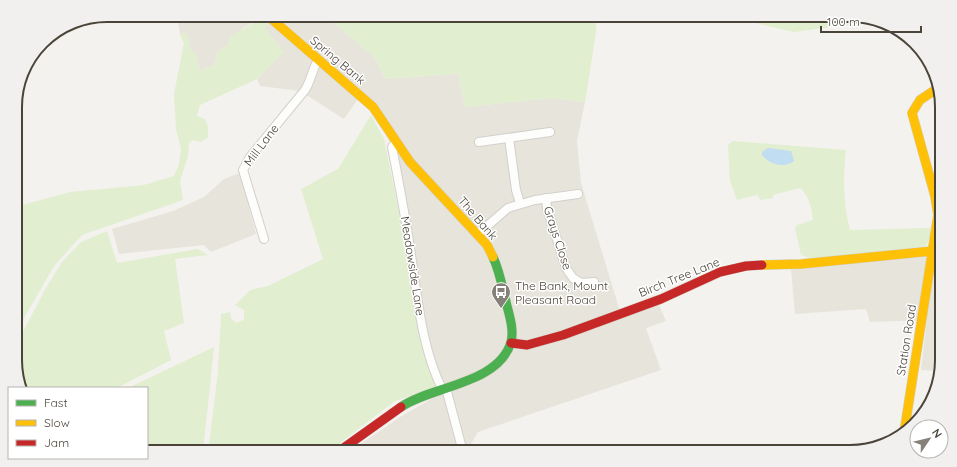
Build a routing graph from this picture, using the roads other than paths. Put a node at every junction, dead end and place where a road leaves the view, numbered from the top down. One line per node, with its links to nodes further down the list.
1 (275, 22): 2 (street, Spring Bank)
2 (318, 60): 4 (street, Spring Bank); 15 (street, Mill Lane)
3 (933, 91): 10 (street, Station Road)
4 (387, 129): 7 (street, The Bank)
5 (550, 132): 6 (street)
6 (508, 138): 8 (street); 12 (street)
7 (396, 142): 13 (street, The Bank); 19 (street, Meadowside Lane)
8 (479, 142)
9 (578, 194): 11 (street, Grays Close)
10 (935, 196)
11 (546, 198): 12 (street, Grays Close); 17 (street, Grays Close)
12 (520, 203): 13 (street, Grays Close)
13 (478, 234): 18 (street, The Bank)
14 (935, 238): 16 (street, Station Road)
15 (264, 239)
16 (932, 252): 18 (street, Birch Tree Lane); 20 (street, Station Road)
17 (594, 282)
18 (511, 343): 19 (street)
19 (444, 389): 21 (street); 22 (street, Meadowside Lane)
20 (905, 425)
21 (348, 445)
22 (462, 445)

